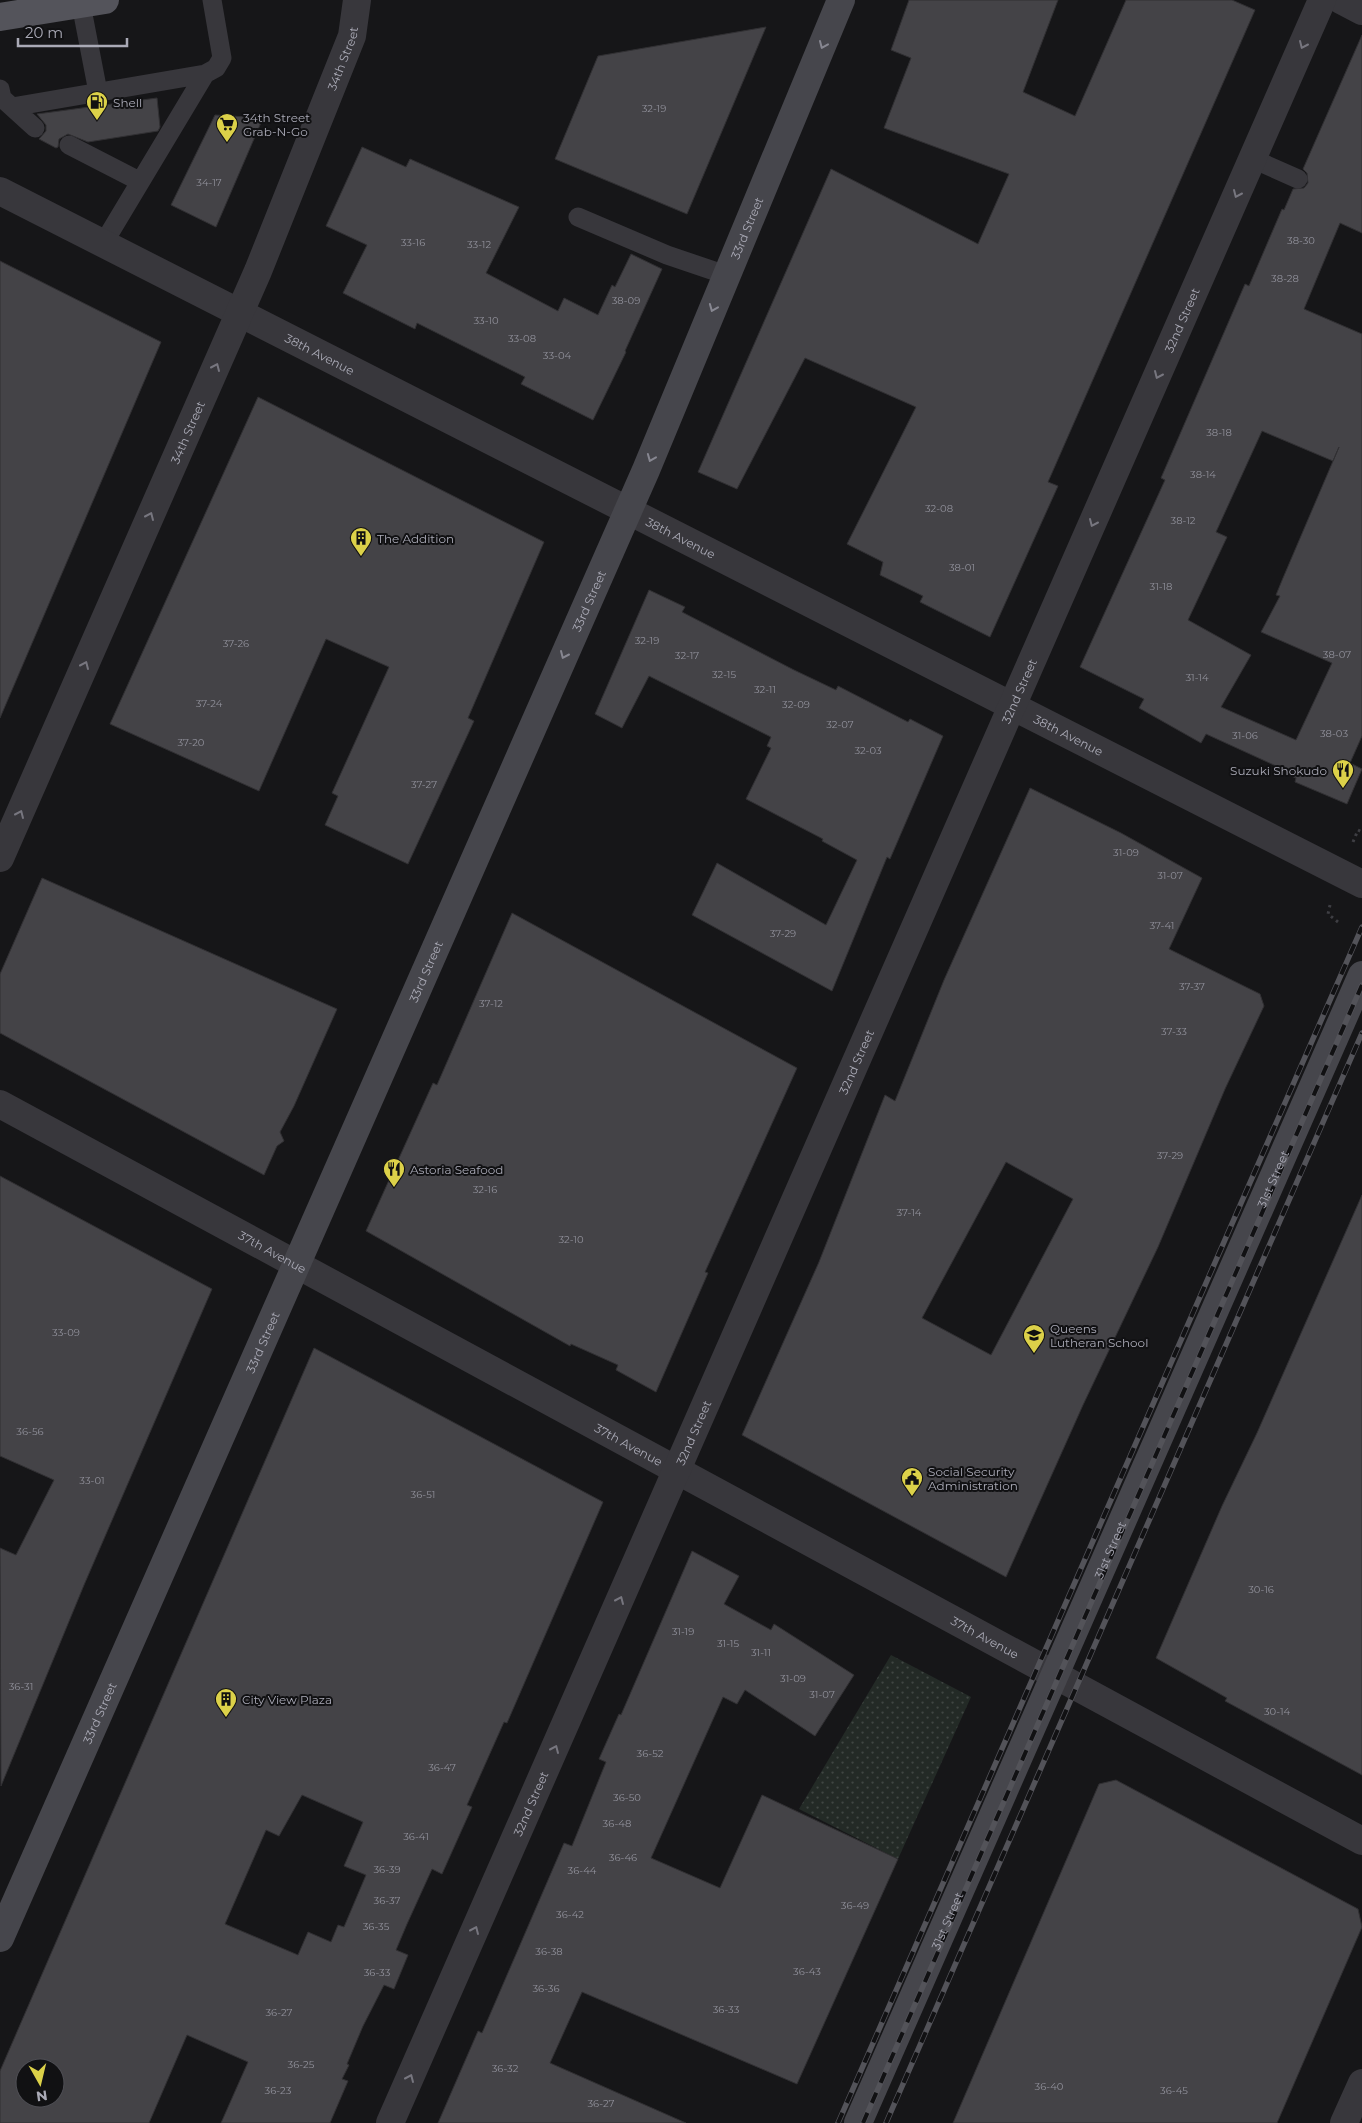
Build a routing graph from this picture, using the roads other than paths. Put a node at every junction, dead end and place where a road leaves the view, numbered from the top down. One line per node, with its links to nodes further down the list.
1 (212, 0): 9 (lane)
2 (357, 0): 22 (street, 34th Street)
3 (841, 0): 21 (main road, 33rd Street, one-way to 21)
4 (1322, 0): 15 (street, 32nd Street, one-way to 15)
5 (1341, 0): 7 (street)
6 (93, 2): 8 (main road); 11 (lane)
7 (1362, 11)
8 (0, 17)
9 (205, 74): 11 (lane); 17 (lane)
10 (0, 89): 12 (lane)
11 (98, 92): 12 (lane)
12 (12, 107): 13 (lane)
13 (35, 128)
14 (69, 145): 17 (lane)
15 (1253, 159): 16 (lane); 24 (street, 32nd Street, one-way to 24)
16 (1298, 179)
17 (139, 181): 20 (lane)
18 (0, 191): 20 (street, 38th Avenue)
19 (578, 217): 21 (lane)
20 (103, 244): 22 (street, 38th Avenue)
21 (726, 275): 23 (main road, 33rd Street, one-way to 23)
22 (240, 312): 23 (street, 38th Avenue); 25 (street, 34th Street, one-way to 22)
23 (628, 509): 24 (street, 38th Avenue); 29 (main road, 33rd Street, one-way to 29)
24 (1013, 705): 26 (street, 38th Avenue); 30 (street, 32nd Street)
25 (0, 858)
26 (1362, 884)
27 (1362, 975): 31 (main road, 31st Street)
28 (0, 1104): 29 (street, 37th Avenue)
29 (296, 1265): 30 (street, 37th Avenue); 33 (main road, 33rd Street)
30 (676, 1472): 31 (street, 37th Avenue); 35 (street, 32nd Street, one-way to 30)
31 (1054, 1676): 32 (street, 37th Avenue); 36 (main road, 31st Street)
32 (1362, 1841)
33 (0, 1938)
34 (1362, 2083): 37 (street)
35 (390, 2123)
36 (858, 2123)
37 (1344, 2123)

